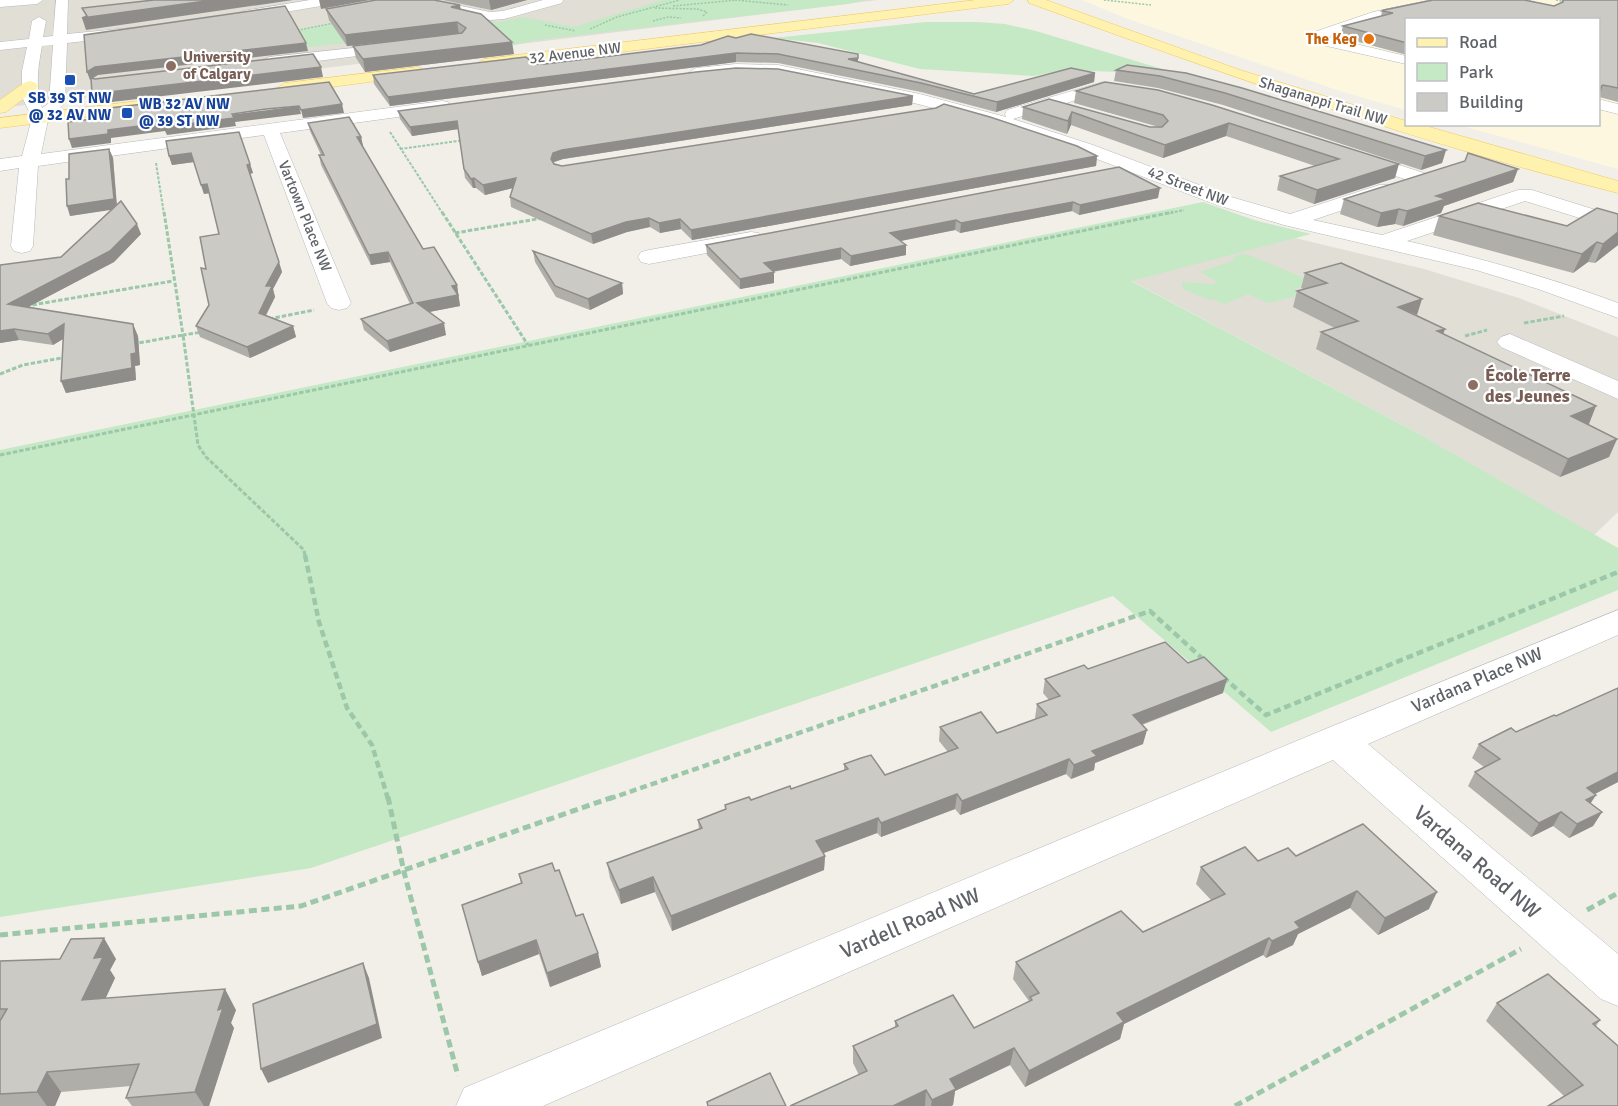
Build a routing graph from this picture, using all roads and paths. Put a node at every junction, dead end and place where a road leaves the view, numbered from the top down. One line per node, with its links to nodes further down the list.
1 (39, 0): 20 (street); 42 (street)
2 (62, 0): 35 (street)
3 (414, 0): 31 (street)
4 (509, 0): 21 (street)
5 (557, 0): 21 (street)
6 (681, 0): 29 (path)
7 (739, 0): 29 (path)
8 (929, 0): 30 (main road)
9 (953, 0): 30 (main road, 32 Avenue NW)
10 (1055, 0): 61 (main road, Shaganappi Trail NW)
11 (1075, 0): 40 (main road)
12 (1104, 0): 22 (path)
13 (1380, 0): 28 (street)
14 (1403, 0): 28 (street)
15 (1449, 0): 28 (street)
16 (1526, 0): 19 (path)
17 (1537, 0): 19 (path)
18 (1556, 0): 23 (path)
19 (1531, 1): 26 (path)
20 (0, 3)
21 (538, 5): 31 (street)
22 (1151, 5)
23 (1563, 5)
24 (336, 6): 24 (street)
25 (1011, 6): 30 (main road, 32 Avenue NW)
26 (1549, 6)
27 (1033, 7): 68 (main road, Shaganappi Trail NW)
28 (1424, 7): 45 (street)
29 (655, 8): 33 (path); 39 (path)
30 (915, 8): 46 (main road, 32 Avenue NW)
31 (490, 16): 37 (street)
32 (77, 17): 35 (street)
33 (698, 17)
34 (686, 18): 36 (path)
35 (60, 19): 41 (street)
36 (646, 22)
37 (456, 25)
38 (138, 30): 41 (street)
39 (576, 35)
40 (1184, 39)
41 (59, 40): 42 (street); 60 (street)
42 (36, 42): 44 (street); 50 (street)
43 (415, 45): 47 (street)
44 (0, 46)
45 (1405, 60)
46 (467, 62)
47 (255, 64)
48 (432, 66): 51 (main road)
49 (685, 74): 57 (street, 42 Street NW)
50 (30, 86): 58 (main road); 60 (street)
51 (267, 86)
52 (1135, 92): 54 (street)
53 (149, 101): 60 (main road)
54 (1047, 103): 62 (street); 66 (street)
55 (462, 104): 64 (street)
56 (1600, 104): 59 (street)
57 (949, 107): 65 (street); 66 (street, 42 Street NW)
58 (0, 108)
59 (1618, 109)
60 (42, 112): 63 (main road); 67 (main road); 76 (street)
61 (1405, 112)
62 (1079, 113)
63 (0, 114)
64 (380, 115): 71 (street); 74 (path)
65 (901, 115)
66 (996, 119): 78 (street, 42 Street NW)
67 (0, 123)
68 (1405, 126)
69 (1406, 126): 83 (main road, Shaganappi Trail NW)
70 (1453, 126): 81 (main road)
71 (270, 129): 73 (street); 94 (street, Vartown Place NW)
72 (470, 140): 74 (path)
73 (154, 145): 76 (street); 93 (path)
74 (400, 149): 88 (path)
75 (1341, 152): 82 (street)
76 (29, 161): 77 (street); 91 (street)
77 (0, 165)
78 (1135, 166): 80 (street); 86 (street, 42 Street NW)
79 (1442, 171): 82 (street)
80 (1097, 173)
81 (1618, 173)
82 (1420, 178): 86 (street)
83 (1618, 187)
84 (1185, 210): 101 (path)
85 (548, 218): 88 (path)
86 (1292, 221): 90 (street, 42 Street NW)
87 (1618, 224): 90 (street)
88 (455, 233): 101 (path)
89 (767, 235): 92 (street)
90 (1384, 242): 96 (street, 42 Street NW)
91 (22, 246)
92 (649, 257)
93 (173, 281): 95 (path); 99 (path)
94 (339, 303): 97 (path)
95 (23, 307)
96 (1618, 311)
97 (264, 320)
98 (207, 331): 99 (path)
99 (183, 335): 102 (path); 106 (path)
100 (1510, 342): 105 (street)
101 (528, 345): 106 (path)
102 (126, 346)
103 (69, 357): 104 (path)
104 (0, 374)
105 (1618, 391)
106 (194, 416): 107 (path); 113 (path)
107 (0, 455)
108 (1618, 572): 111 (path)
109 (1618, 621): 112 (street, Vardana Place NW)
110 (1208, 663): 113 (path)
111 (1216, 670)
112 (1337, 740): 114 (street, Vardana Road NW); 117 (street, Vardell Road NW)
113 (404, 872): 115 (path); 117 (path)
114 (1554, 928): 116 (street, Vardana Road NW); 118 (path)
115 (0, 935)
116 (1618, 984)
117 (472, 1095)
118 (1235, 1106)

